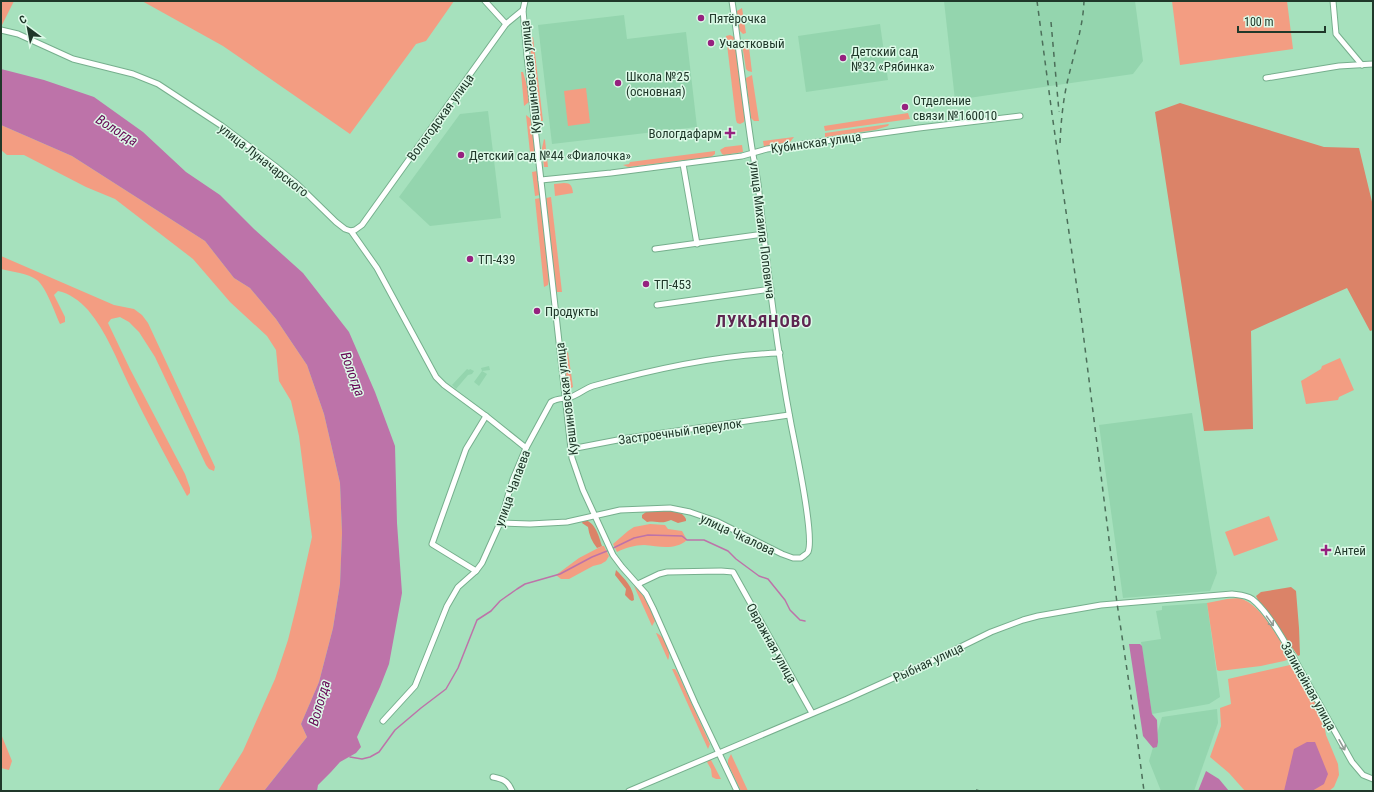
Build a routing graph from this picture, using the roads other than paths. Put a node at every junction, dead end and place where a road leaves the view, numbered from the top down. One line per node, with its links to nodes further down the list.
1 (485, 1): 6 (street)
2 (525, 1): 5 (street)
3 (732, 1): 12 (street, улица Михаила Поповича)
4 (1333, 1): 9 (street)
5 (524, 10): 6 (street, Вологодская улица); 14 (street, Кувшиновская улица)
6 (506, 24): 15 (street, Вологодская улица)
7 (1, 30): 15 (street, улица Луначарского)
8 (1373, 64): 9 (street)
9 (1362, 65): 10 (street)
10 (1266, 78)
11 (1020, 116): 12 (street, Кубинская улица)
12 (753, 153): 13 (street, Кубинская улица); 16 (street, улица Михаила Поповича)
13 (683, 164): 14 (street, Кубинская улица); 17 (street)
14 (541, 180): 22 (street, Кувшиновская улица)
15 (351, 231): 24 (street, улица Луначарского)
16 (764, 234): 17 (street); 19 (street, улица Михаила Поповича)
17 (697, 244): 18 (street)
18 (655, 249)
19 (770, 289): 20 (street); 21 (street, улица Михаила Поповича)
20 (657, 305)
21 (780, 353): 22 (street, улица Чапаева); 23 (street, улица Михаила Поповича)
22 (565, 398): 25 (street, улица Чапаева); 26 (street, Кувшиновская улица)
23 (789, 415): 26 (street, Застроечный переулок); 29 (street, улица Михаила Поповича)
24 (486, 416): 25 (street, улица Луначарского); 30 (street)
25 (526, 448): 28 (street, улица Чапаева)
26 (571, 449): 27 (street, Кувшиновская улица)
27 (594, 515): 28 (street, улица Чкалова); 29 (street, улица Чкалова); 31 (street, Кувшиновская улица)
28 (500, 523): 30 (street, улица Чапаева)
29 (808, 553)
30 (476, 571): 34 (street, улица Чапаева)
31 (638, 584): 33 (street, Овражная улица); 35 (street, Кувшиновская улица)
32 (1242, 595): 33 (street, Рыбная улица); 37 (street, Залинейная улица, one-way to 37)
33 (812, 713): 35 (street, Рыбная улица)
34 (383, 721)
35 (719, 753): 39 (street, Рыбная улица); 40 (street)
36 (493, 777): 38 (street)
37 (1373, 778)
38 (512, 791)
39 (629, 791)
40 (737, 791)

